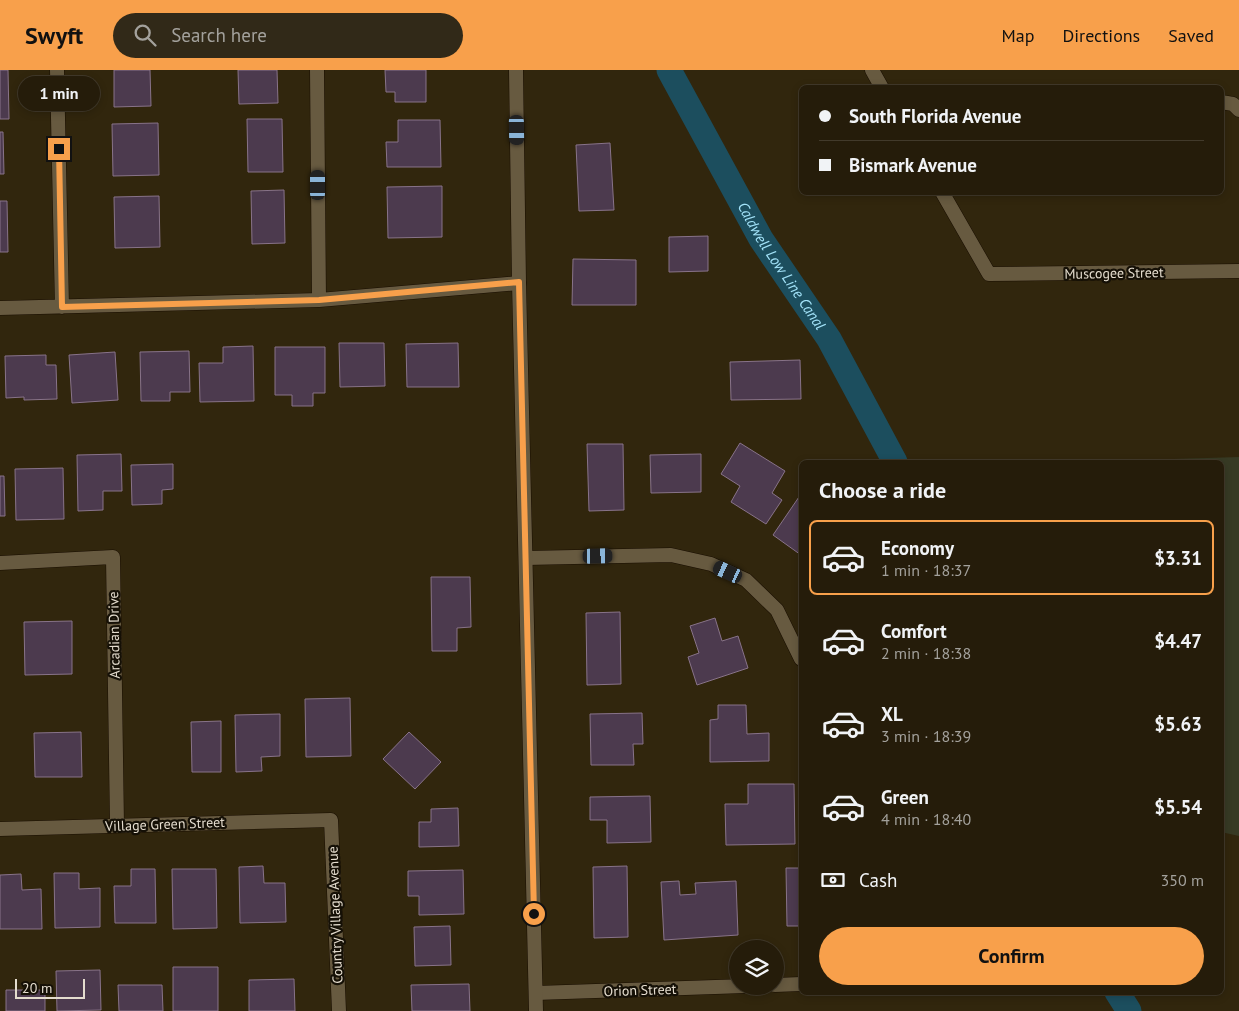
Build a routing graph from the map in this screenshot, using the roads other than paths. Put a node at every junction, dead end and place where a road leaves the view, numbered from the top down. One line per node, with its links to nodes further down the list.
1 (57, 70): 10 (street)
2 (317, 70): 9 (street)
3 (516, 70): 8 (street)
4 (872, 70): 5 (street)
5 (880, 85)
6 (944, 195): 7 (street, Muscogee Street)
7 (1239, 271)
8 (519, 282): 9 (street); 12 (street)
9 (319, 300): 10 (street)
10 (62, 307): 11 (street)
11 (0, 308)
12 (526, 558): 14 (street); 21 (street)
13 (0, 563): 16 (street, Arcadian Drive)
14 (799, 653)
15 (331, 820): 16 (street, Village Green Street); 22 (street, Country Village Avenue)
16 (117, 826): 17 (street, Village Green Street)
17 (0, 829)
18 (799, 984): 19 (street)
19 (784, 985)
20 (729, 987): 21 (street, Orion Street)
21 (536, 993): 23 (street)
22 (339, 1011)
23 (536, 1011)

